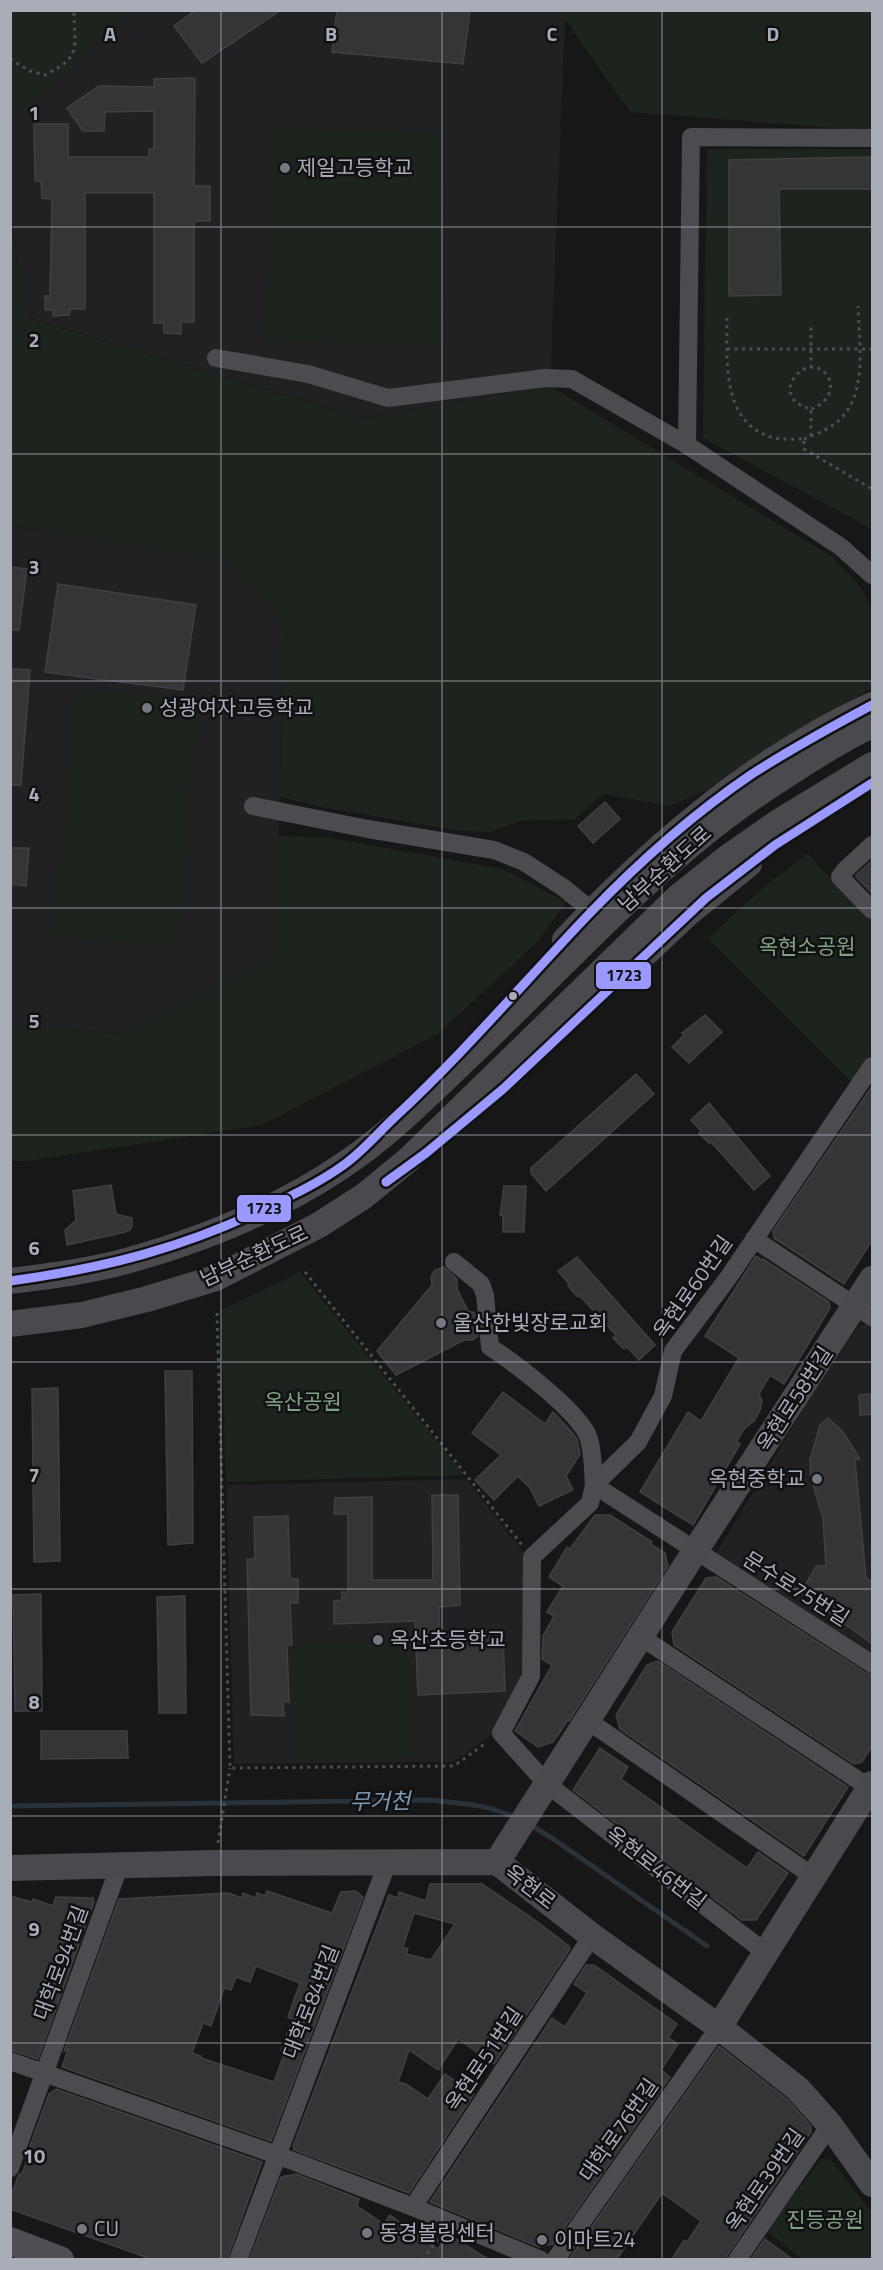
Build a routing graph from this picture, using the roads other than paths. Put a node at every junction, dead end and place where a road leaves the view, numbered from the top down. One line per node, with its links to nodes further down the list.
1 (873, 138): 3 (street)
2 (216, 358): 3 (street)
3 (687, 445): 4 (street)
4 (873, 575)
5 (873, 705): 12 (main road)
6 (873, 725): 14 (main road, 남부순환도로)
7 (873, 765): 15 (main road, 남부순환도로)
8 (873, 783): 15 (main road)
9 (253, 806): 12 (street)
10 (873, 845): 11 (street)
11 (873, 910)
12 (592, 911): 14 (main road)
13 (873, 1066): 16 (street, 옥현로60번길)
14 (345, 1164): 19 (main road, 남부순환도로)
15 (364, 1196): 21 (main road, 남부순환도로)
16 (754, 1239): 20 (street); 22 (street, 옥현로60번길)
17 (454, 1263): 22 (street)
18 (873, 1279): 20 (main road, 옥현로58번길)
19 (10, 1281)
20 (864, 1312): 23 (main road, 옥현로58번길)
21 (10, 1324)
22 (594, 1485): 23 (street); 27 (street, 옥현로60번길)
23 (695, 1551): 24 (main road, 옥현로58번길); 25 (street, 문수로75번길)
24 (641, 1637): 26 (main road, 옥현로58번길); 28 (street)
25 (873, 1664)
26 (587, 1720): 27 (main road, 옥현로58번길); 33 (street)
27 (547, 1784): 29 (main road, 옥현로58번길); 35 (street, 옥현로46번길)
28 (871, 1786): 33 (main road)
29 (497, 1862): 30 (main road, 옥현로); 34 (main road, 옥현로)
30 (387, 1864): 31 (main road, 옥현로); 40 (street, 대학로84번길)
31 (119, 1867): 32 (main road, 옥현로); 38 (street, 대학로94번길)
32 (10, 1868)
33 (814, 1877): 35 (main road)
34 (592, 1936): 36 (main road, 옥현로); 43 (street, 옥현로51번길)
35 (766, 1953): 36 (main road)
36 (719, 2027): 39 (main road, 옥현로); 48 (street, 대학로76번길)
37 (10, 2061): 38 (street)
38 (45, 2074): 40 (street); 41 (street, 대학로94번길)
39 (830, 2125): 42 (main road, 옥현로); 49 (street, 옥현로39번길)
40 (277, 2155): 43 (street); 46 (street, 대학로84번길)
41 (10, 2169)
42 (873, 2184)
43 (413, 2207): 47 (street)
44 (10, 2241): 45 (main road)
45 (60, 2259)
46 (238, 2259)
47 (541, 2259)
48 (555, 2259)
49 (736, 2259)

